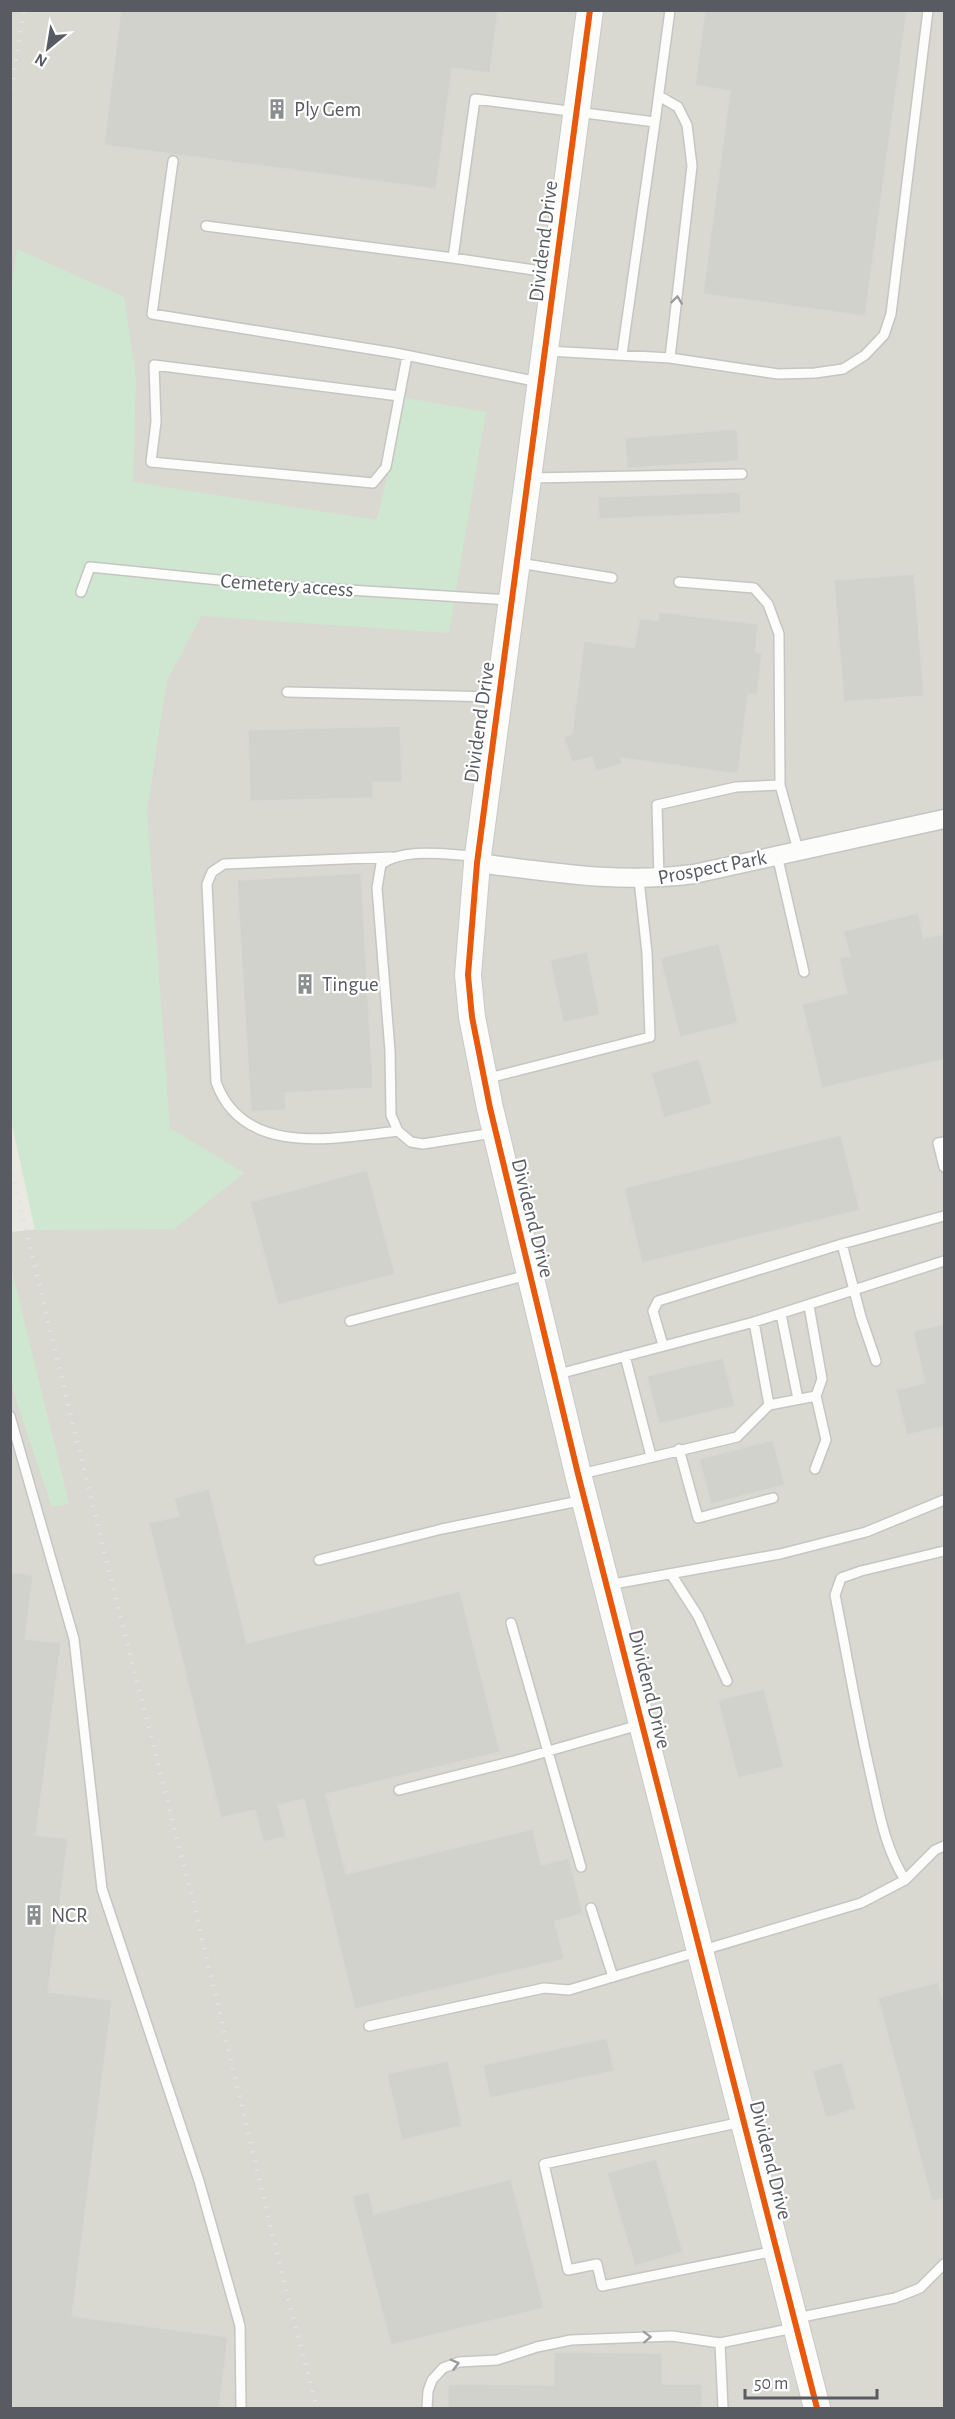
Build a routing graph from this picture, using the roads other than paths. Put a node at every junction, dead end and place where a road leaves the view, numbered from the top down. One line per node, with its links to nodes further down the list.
1 (590, 10): 5 (street, Dividend Drive)
2 (670, 10): 4 (lane)
3 (928, 10): 14 (lane)
4 (659, 96): 6 (lane); 14 (lane, one-way to 4)
5 (576, 111): 6 (lane); 9 (lane); 10 (street, Dividend Drive)
6 (655, 122): 12 (lane)
7 (172, 161): 13 (lane)
8 (206, 226): 9 (lane)
9 (453, 258): 10 (lane)
10 (556, 273): 11 (street, Dividend Drive)
11 (545, 351): 12 (lane); 15 (street, Dividend Drive)
12 (622, 354): 14 (lane)
13 (407, 356): 15 (lane); 16 (lane)
14 (670, 358)
15 (541, 382): 18 (street, Dividend Drive)
16 (399, 396): 16 (lane)
17 (742, 474): 18 (lane)
18 (528, 478): 19 (street, Dividend Drive)
19 (517, 562): 20 (lane); 23 (street, Dividend Drive)
20 (612, 578)
21 (680, 582): 26 (lane)
22 (81, 592): 23 (lane, Cemetery access)
23 (512, 600): 25 (street, Dividend Drive)
24 (287, 692): 25 (lane)
25 (498, 697): 31 (street, Dividend Drive)
26 (780, 784): 28 (lane); 32 (lane)
27 (945, 819): 28 (street, Prospect Park)
28 (798, 850): 29 (street, Prospect Park)
29 (777, 855): 32 (street, Prospect Park); 34 (lane)
30 (391, 858): 31 (lane); 36 (lane); 36 (lane)
31 (477, 859): 33 (street, Prospect Park); 35 (street, Dividend Drive)
32 (659, 879): 33 (street, Prospect Park)
33 (639, 880): 35 (lane)
34 (804, 972)
35 (485, 1079): 37 (street, Dividend Drive)
36 (398, 1131): 37 (lane)
37 (495, 1132): 43 (street, Dividend Drive)
38 (945, 1142): 39 (lane)
39 (945, 1167)
40 (945, 1216): 41 (lane)
41 (842, 1244): 44 (lane); 49 (lane)
42 (945, 1261): 44 (lane)
43 (531, 1275): 47 (lane); 52 (street, Dividend Drive)
44 (854, 1292): 45 (lane); 51 (lane)
45 (809, 1306): 46 (lane); 53 (lane)
46 (781, 1314): 48 (lane); 54 (lane)
47 (350, 1321)
48 (754, 1322): 49 (lane); 55 (lane)
49 (663, 1345): 50 (lane)
50 (625, 1356): 52 (lane); 58 (lane)
51 (876, 1361)
52 (555, 1375): 60 (street, Dividend Drive)
53 (816, 1396): 54 (lane); 59 (lane)
54 (798, 1399): 55 (lane)
55 (769, 1405): 57 (lane)
56 (10, 1416): 85 (lane)
57 (679, 1449): 58 (lane); 61 (lane)
58 (651, 1456): 60 (lane)
59 (815, 1469)
60 (578, 1474): 62 (street, Dividend Drive)
61 (773, 1498)
62 (586, 1499): 65 (lane); 67 (street, Dividend Drive)
63 (945, 1500): 66 (lane)
64 (945, 1551): 75 (lane)
65 (319, 1560)
66 (670, 1574): 67 (lane); 69 (lane)
67 (607, 1585): 70 (street, Dividend Drive)
68 (511, 1623): 71 (lane)
69 (728, 1681)
70 (641, 1724): 71 (lane); 77 (street, Dividend Drive)
71 (548, 1751): 72 (lane); 74 (lane)
72 (399, 1790)
73 (945, 1845): 75 (lane)
74 (581, 1867)
75 (905, 1880): 77 (lane)
76 (591, 1908): 78 (lane)
77 (699, 1951): 78 (lane); 80 (street, Dividend Drive)
78 (613, 1977): 79 (lane)
79 (369, 2026)
80 (744, 2122): 81 (street, Dividend Drive); 81 (lane)
81 (776, 2250): 83 (street, Dividend Drive)
82 (945, 2264): 83 (lane)
83 (796, 2323): 84 (lane); 88 (street, Dividend Drive)
84 (720, 2343): 86 (lane, one-way to 84); 87 (lane)
85 (242, 2409)
86 (427, 2409)
87 (723, 2409)
88 (817, 2409)

